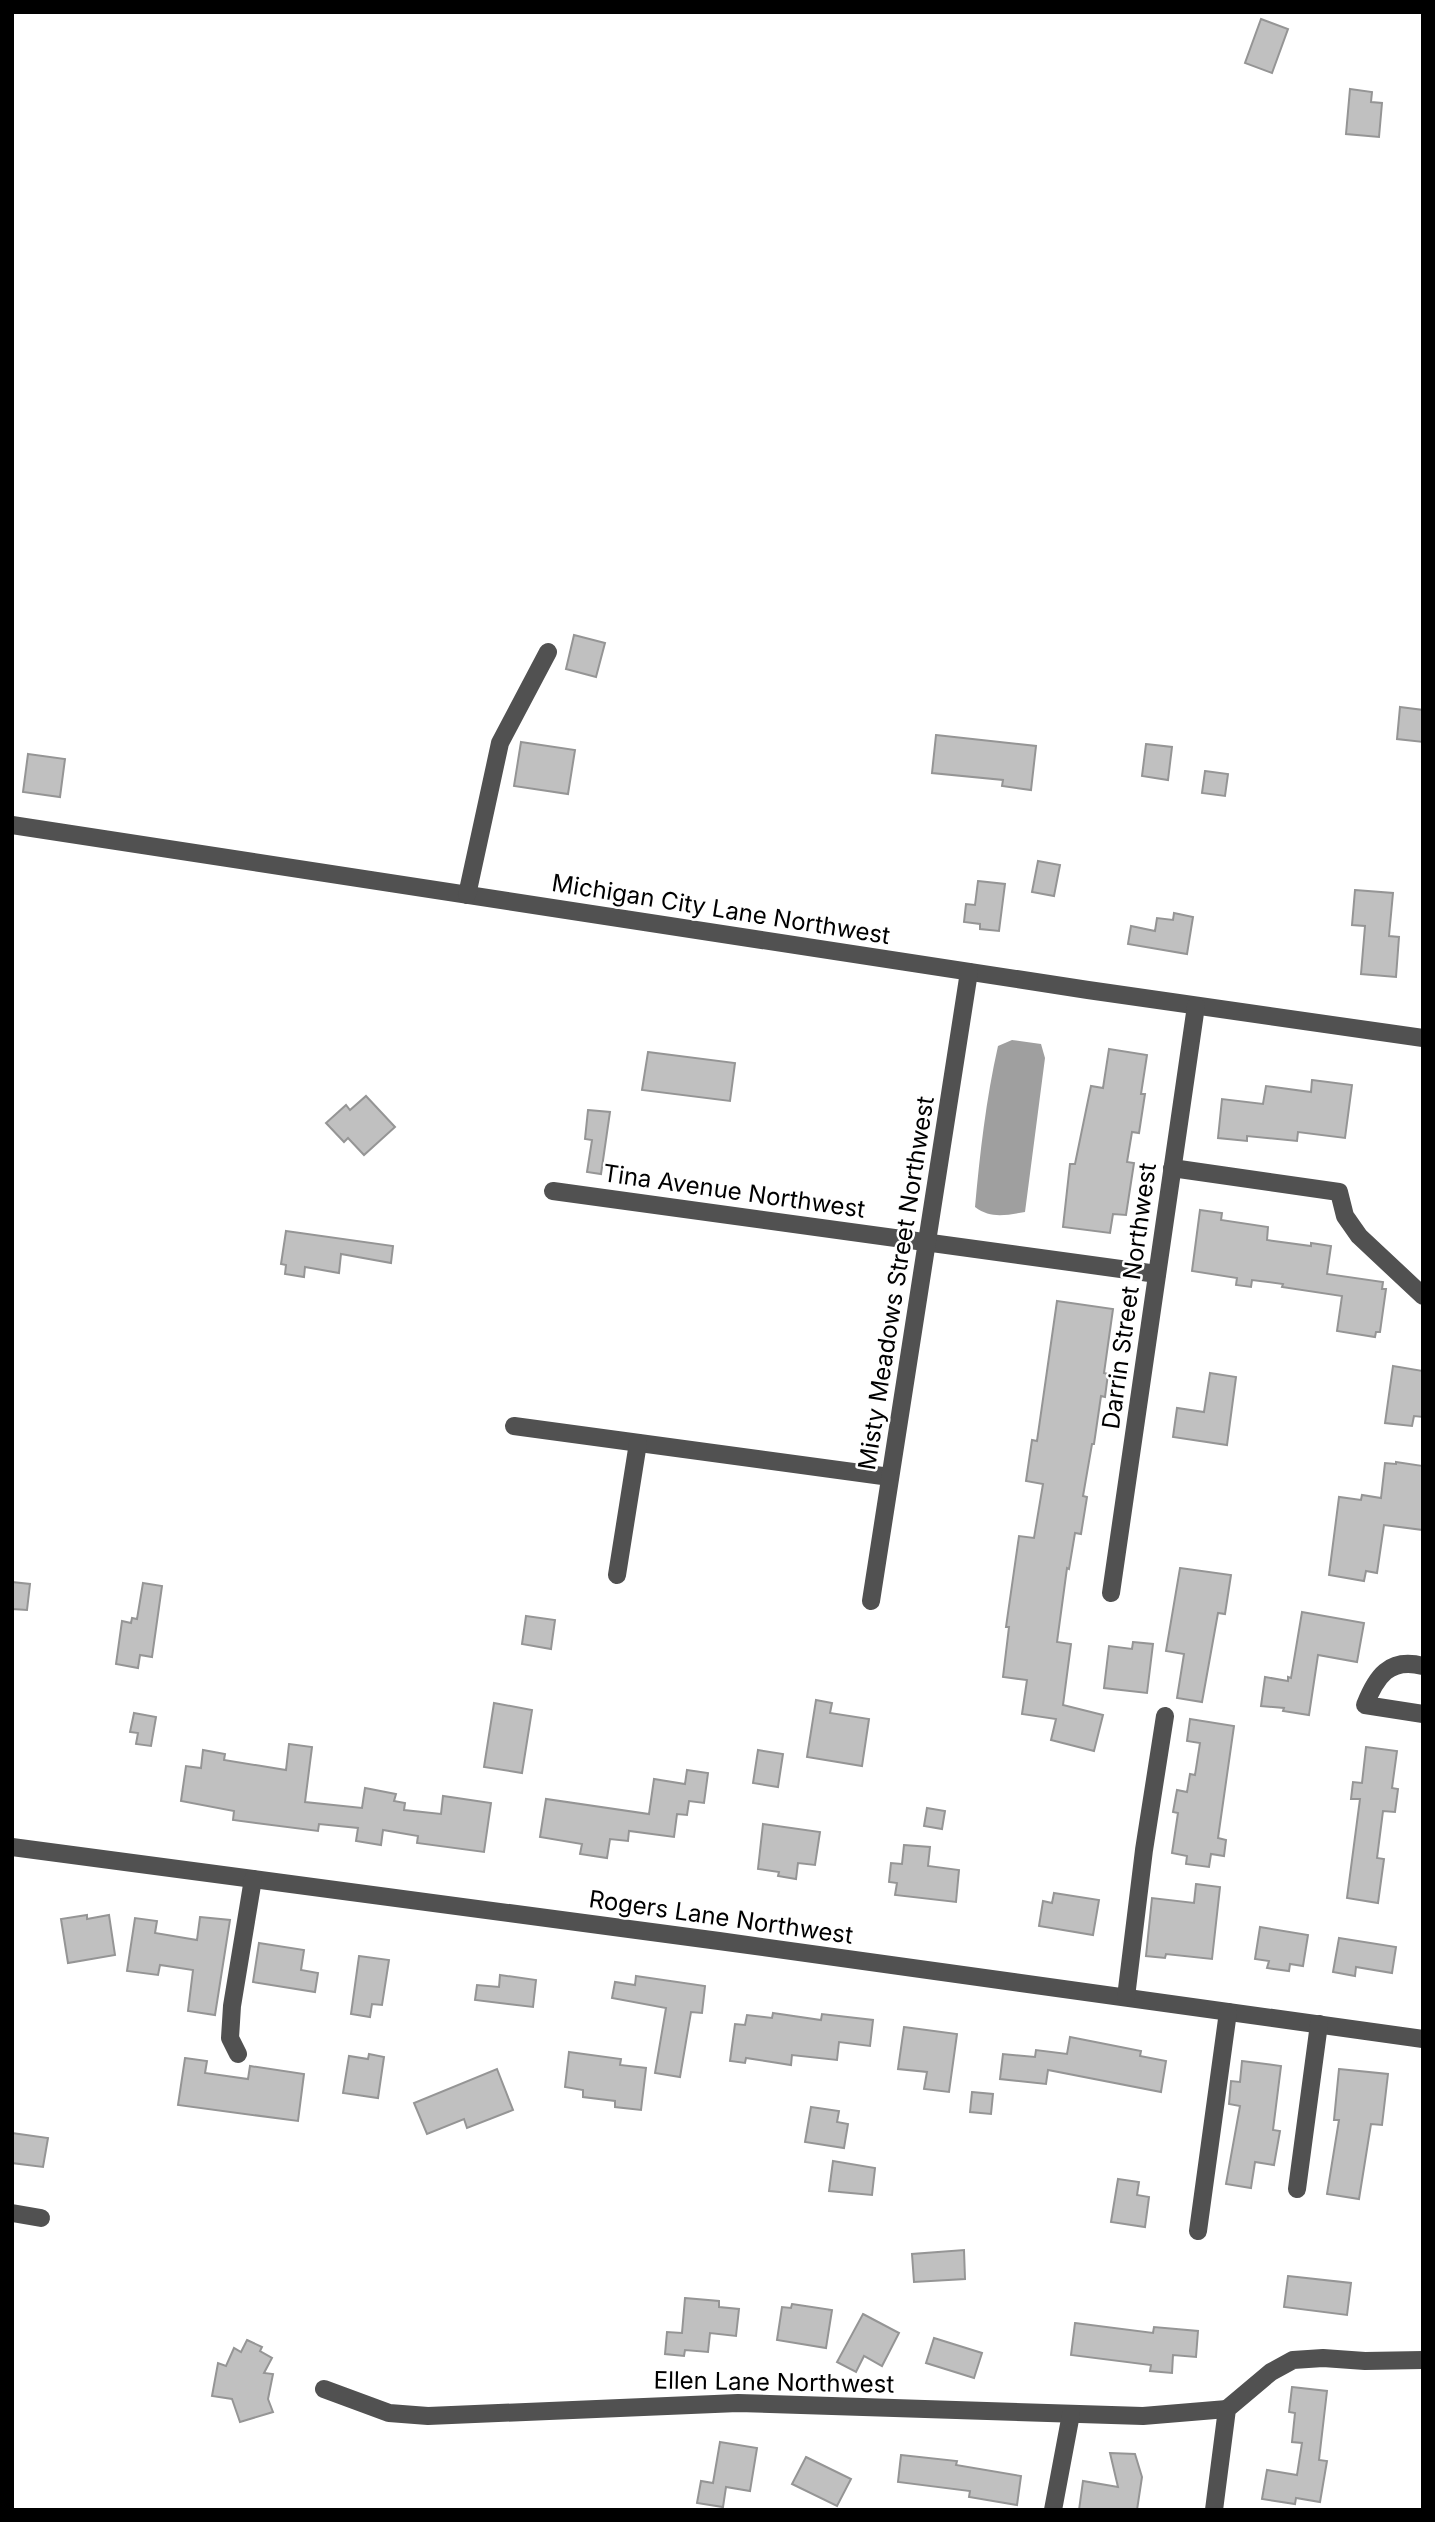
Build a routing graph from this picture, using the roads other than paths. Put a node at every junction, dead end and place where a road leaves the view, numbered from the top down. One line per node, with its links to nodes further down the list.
1 (548, 652): 3 (street)
2 (12, 825): 3 (street, Michigan City Lane Northwest)
3 (467, 895): 4 (street, Michigan City Lane Northwest)
4 (968, 972): 5 (street, Michigan City Lane Northwest); 9 (street, Misty Meadows Street Northwest)
5 (1196, 1006): 6 (street, Michigan City Lane Northwest); 7 (street, Darrin Street Northwest)
6 (1423, 1038)
7 (1172, 1168): 10 (street, Darrin Street Northwest); 11 (street)
8 (553, 1191): 9 (street, Tina Avenue Northwest)
9 (927, 1242): 10 (street, Tina Avenue Northwest); 14 (street, Misty Meadows Street Northwest)
10 (1157, 1274): 16 (street, Darrin Street Northwest)
11 (1423, 1296)
12 (514, 1426): 13 (street)
13 (638, 1443): 14 (street); 15 (street)
14 (890, 1477): 17 (street, Misty Meadows Street Northwest)
15 (617, 1574)
16 (1111, 1593)
17 (871, 1601)
18 (1423, 1666): 19 (street)
19 (1423, 1714)
20 (1165, 1716): 23 (street)
21 (12, 1846): 22 (street, Rogers Lane Northwest)
22 (253, 1878): 23 (street, Rogers Lane Northwest); 27 (street)
23 (1126, 1997): 24 (street, Rogers Lane Northwest)
24 (1228, 2012): 25 (street, Rogers Lane Northwest); 31 (street)
25 (1319, 2024): 26 (street, Rogers Lane Northwest); 28 (street)
26 (1423, 2039)
27 (238, 2054)
28 (1297, 2189)
29 (12, 2213): 30 (street)
30 (41, 2218)
31 (1198, 2231)
32 (1423, 2360): 34 (street)
33 (324, 2389): 35 (street, Ellen Lane Northwest)
34 (1227, 2409): 35 (street, Ellen Lane Northwest); 37 (street)
35 (1071, 2414): 36 (street)
36 (1053, 2510)
37 (1214, 2510)

